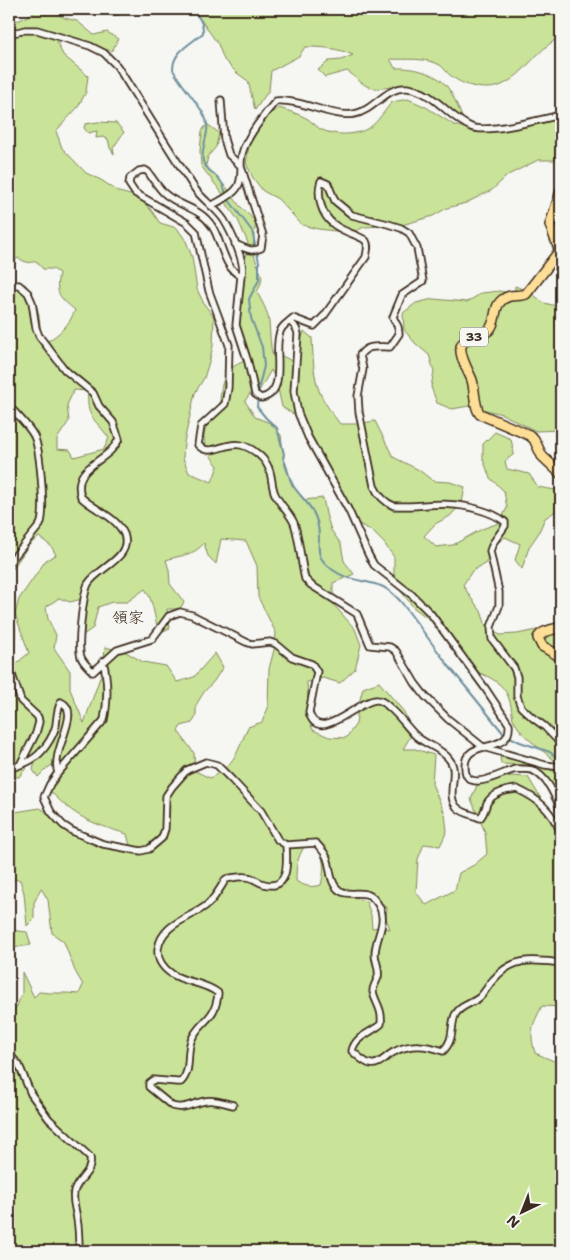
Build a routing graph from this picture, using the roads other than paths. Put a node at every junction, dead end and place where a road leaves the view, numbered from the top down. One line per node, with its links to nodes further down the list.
1 (9, 34): 6 (street)
2 (221, 100): 4 (street)
3 (561, 116): 4 (street)
4 (240, 166): 6 (street); 7 (street)
5 (561, 192): 12 (main road, 33)
6 (213, 205): 7 (street)
7 (235, 244): 8 (street)
8 (241, 276): 10 (street); 19 (street)
9 (9, 285): 17 (street)
10 (289, 322): 18 (street); 19 (street)
11 (9, 406): 13 (street)
12 (561, 474)
13 (9, 563)
14 (9, 616): 20 (street)
15 (561, 627): 16 (main road)
16 (561, 657)
17 (103, 661): 23 (street); 25 (street)
18 (561, 744)
19 (483, 747): 21 (street); 24 (street)
20 (20, 765): 22 (street); 23 (street)
21 (561, 767)
22 (9, 769)
23 (58, 773): 26 (street)
24 (561, 810)
25 (561, 833)
26 (286, 845): 27 (street); 29 (street)
27 (561, 963)
28 (9, 1054): 30 (street)
29 (233, 1105)
30 (79, 1251)

